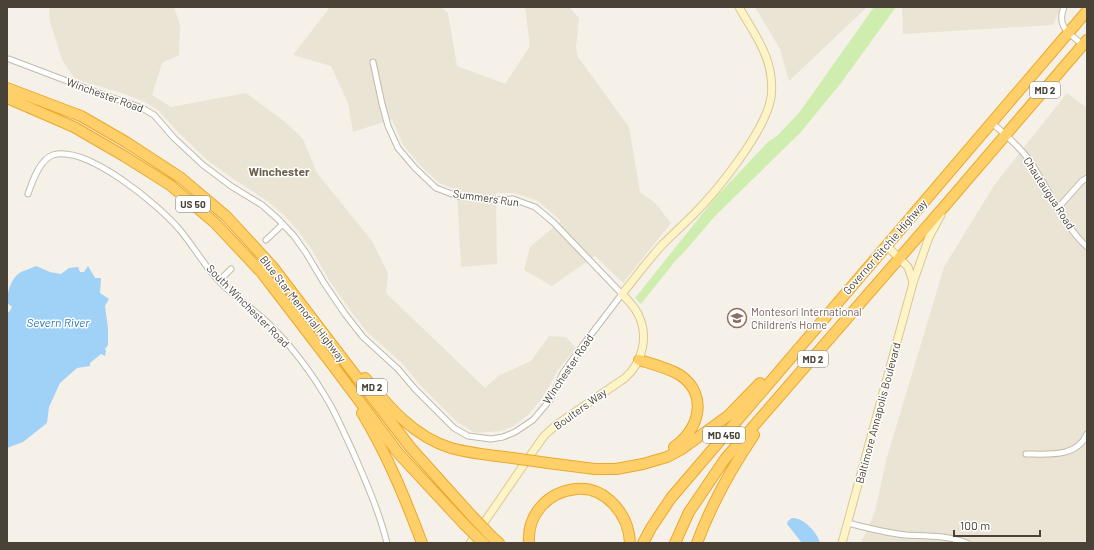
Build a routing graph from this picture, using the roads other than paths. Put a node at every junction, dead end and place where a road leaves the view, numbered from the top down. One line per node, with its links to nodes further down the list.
1 (1064, 7): 4 (street)
2 (740, 8): 25 (street, Winchester Road)
3 (1087, 11): 4 (highway, Governor Ritchie Highway / MD 2)
4 (1068, 33): 5 (street); 10 (highway, Governor Ritchie Highway / MD 2)
5 (1085, 43): 11 (highway, Governor Ritchie Highway / MD 2)
6 (9, 59): 16 (street, Winchester Road)
7 (373, 62): 25 (street, Summers Run)
8 (7, 88): 21 (highway, Blue Star Memorial Highway / US 50)
9 (7, 98): 28 (highway, Blue Star Memorial Highway / US 50)
10 (992, 123): 11 (street, Chautaugua Road); 18 (highway, Governor Ritchie Highway / MD 2)
11 (1006, 135): 14 (highway, Governor Ritchie Highway / MD 2); 15 (street, Chautaugua Road)
12 (1087, 178): 15 (street)
13 (28, 194): 23 (street, South Winchester Road)
14 (949, 202): 20 (highway, Governor Ritchie Highway / MD 2); 24 (street, Baltimore Annapolis Boulevard)
15 (1058, 208): 19 (street, Chautaugua Road)
16 (283, 224): 17 (street); 25 (street, Winchester Road)
17 (266, 240)
18 (887, 246): 20 (street); 26 (highway, Governor Ritchie Highway / MD 2)
19 (1087, 247)
20 (900, 258): 24 (street); 29 (highway, Governor Ritchie Highway / MD 2)
21 (272, 266): 32 (highway, MD 2, bridge); 38 (highway, Blue Star Memorial Highway / US 50, bridge)
22 (231, 269): 23 (street)
23 (219, 281): 34 (street, South Winchester Road)
24 (913, 283): 33 (street, Baltimore Annapolis Boulevard)
25 (622, 294): 27 (street)
26 (811, 332): 32 (highway); 41 (highway, Governor Ritchie Highway / MD 450)
27 (640, 360): 32 (highway); 36 (street, Boulters Way)
28 (334, 367): 35 (highway, MD 2); 37 (highway, Blue Star Memorial Highway / US 50, bridge)
29 (800, 375): 42 (highway, Governor Ritchie Highway / MD 2); 43 (highway)
30 (1087, 434): 31 (street)
31 (1026, 454)
32 (643, 464)
33 (848, 523): 44 (street, Baltimore Annapolis Boulevard); 45 (street)
34 (386, 543)
35 (422, 543)
36 (470, 543)
37 (483, 543)
38 (499, 543)
39 (529, 543): 40 (highway)
40 (630, 543)
41 (643, 543)
42 (675, 543)
43 (698, 543)
44 (842, 543)
45 (967, 543)

